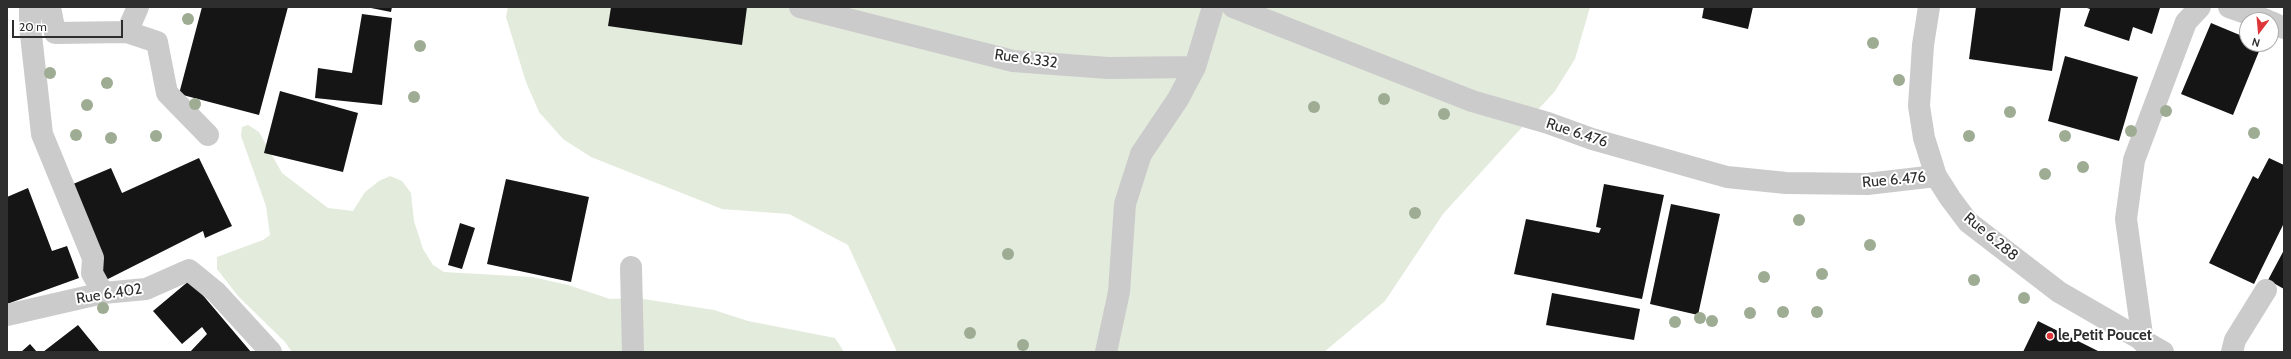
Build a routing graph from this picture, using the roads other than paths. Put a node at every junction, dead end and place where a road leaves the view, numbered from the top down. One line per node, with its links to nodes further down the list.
1 (30, 7): 17 (street)
2 (50, 7): 11 (street)
3 (138, 7): 11 (street)
4 (800, 7): 12 (street, Rue 6.332)
5 (1213, 7): 12 (street)
6 (1233, 7): 14 (street, Rue 6.476)
7 (1929, 7): 14 (street, Rue 6.288)
8 (2200, 7): 19 (street)
9 (2229, 7): 10 (street)
10 (2243, 12)
11 (127, 32): 13 (street)
12 (1195, 67): 22 (street)
13 (208, 135)
14 (1936, 176): 19 (street, Rue 6.288)
15 (631, 267): 21 (street)
16 (2266, 290): 24 (street)
17 (103, 293): 18 (street, Rue 6.402); 20 (street, Rue 6.402)
18 (7, 315)
19 (2143, 342): 23 (street, Rue 6.288)
20 (271, 352)
21 (633, 352)
22 (1106, 352)
23 (2162, 352)
24 (2232, 352)

